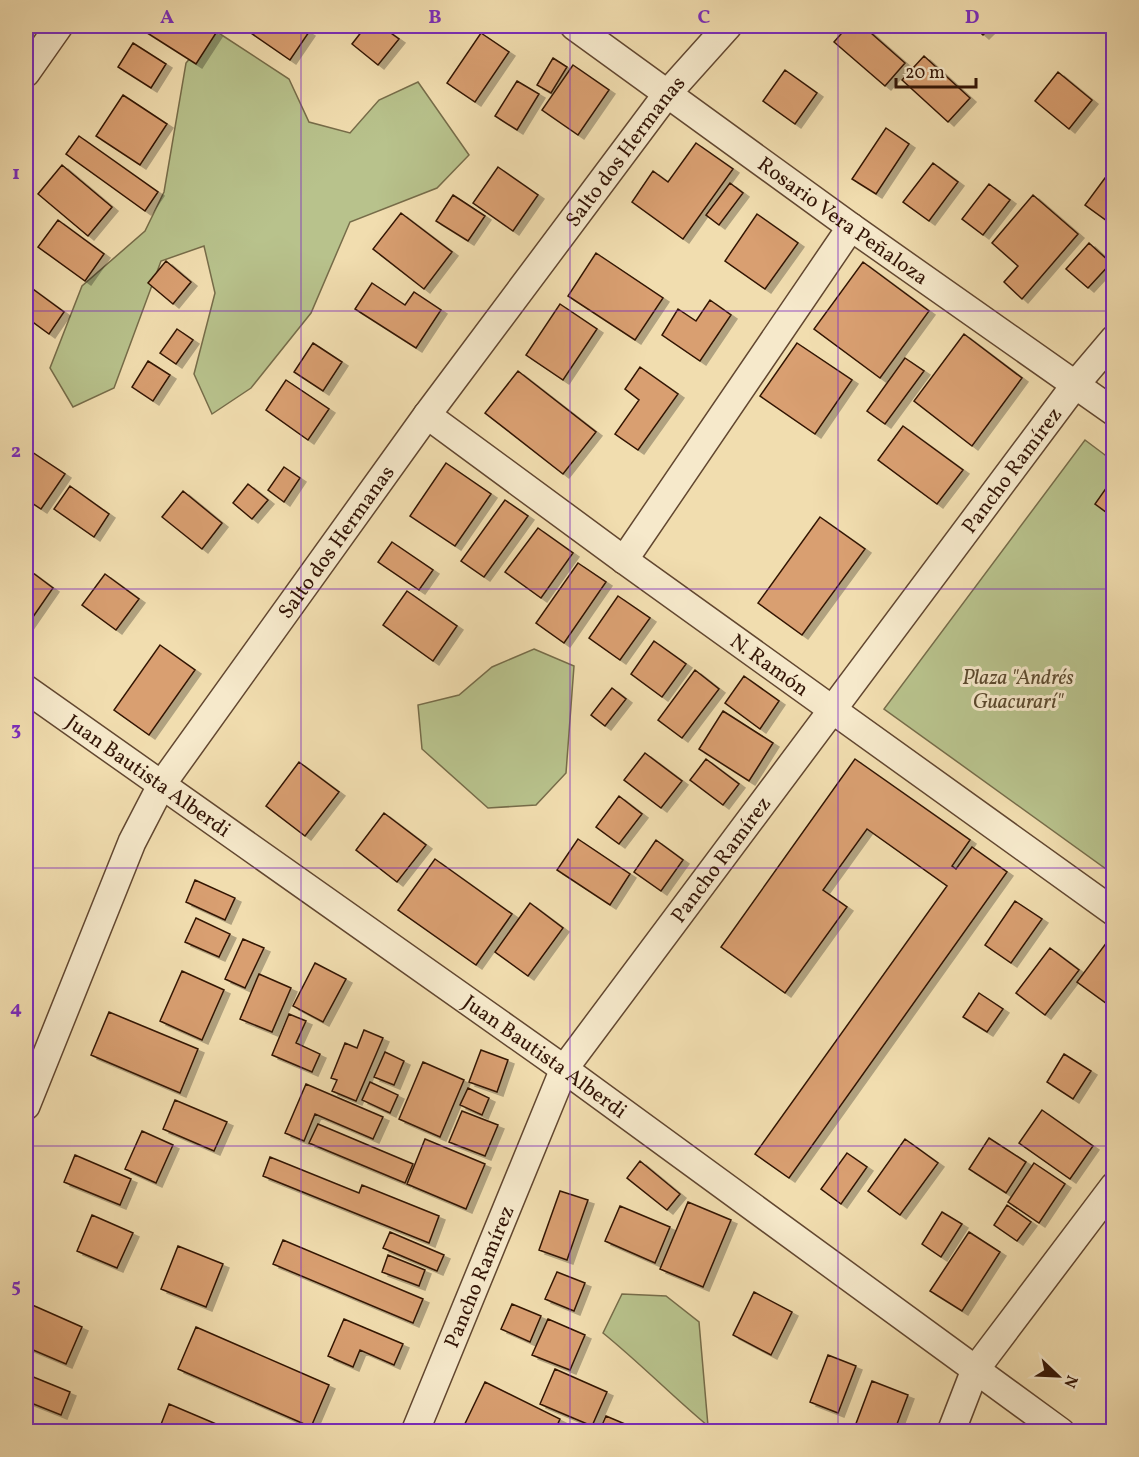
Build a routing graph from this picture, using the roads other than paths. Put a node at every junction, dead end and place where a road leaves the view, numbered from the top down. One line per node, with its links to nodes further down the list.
1 (59, 26): 4 (street)
2 (574, 26): 5 (street, Rosario Vera Peñaloza)
3 (729, 26): 5 (street, Salto dos Hermanas)
4 (26, 73)
5 (667, 94): 6 (street, Rosario Vera Peñaloza); 10 (street, Salto dos Hermanas)
6 (851, 227): 8 (street, Rosario Vera Peñaloza); 11 (street)
7 (1113, 339): 8 (street, Pancho Ramírez)
8 (1075, 385): 9 (street, Rosario Vera Peñaloza); 13 (street, Pancho Ramírez)
9 (1113, 412)
10 (427, 415): 11 (street, N. Ramón); 14 (street, Salto dos Hermanas)
11 (624, 560): 13 (street, N. Ramón)
12 (26, 689): 14 (street, Juan Bautista Alberdi)
13 (832, 709): 15 (street, N. Ramón); 16 (street, Pancho Ramírez)
14 (162, 784): 16 (street, Juan Bautista Alberdi); 17 (street, Salto dos Hermanas)
15 (1113, 912)
16 (564, 1069): 19 (street, Juan Bautista Alberdi); 20 (street, Pancho Ramírez)
17 (26, 1106)
18 (1113, 1186): 19 (street)
19 (975, 1370): 21 (street); 22 (street, Juan Bautista Alberdi)
20 (415, 1431)
21 (951, 1431)
22 (1061, 1431)

